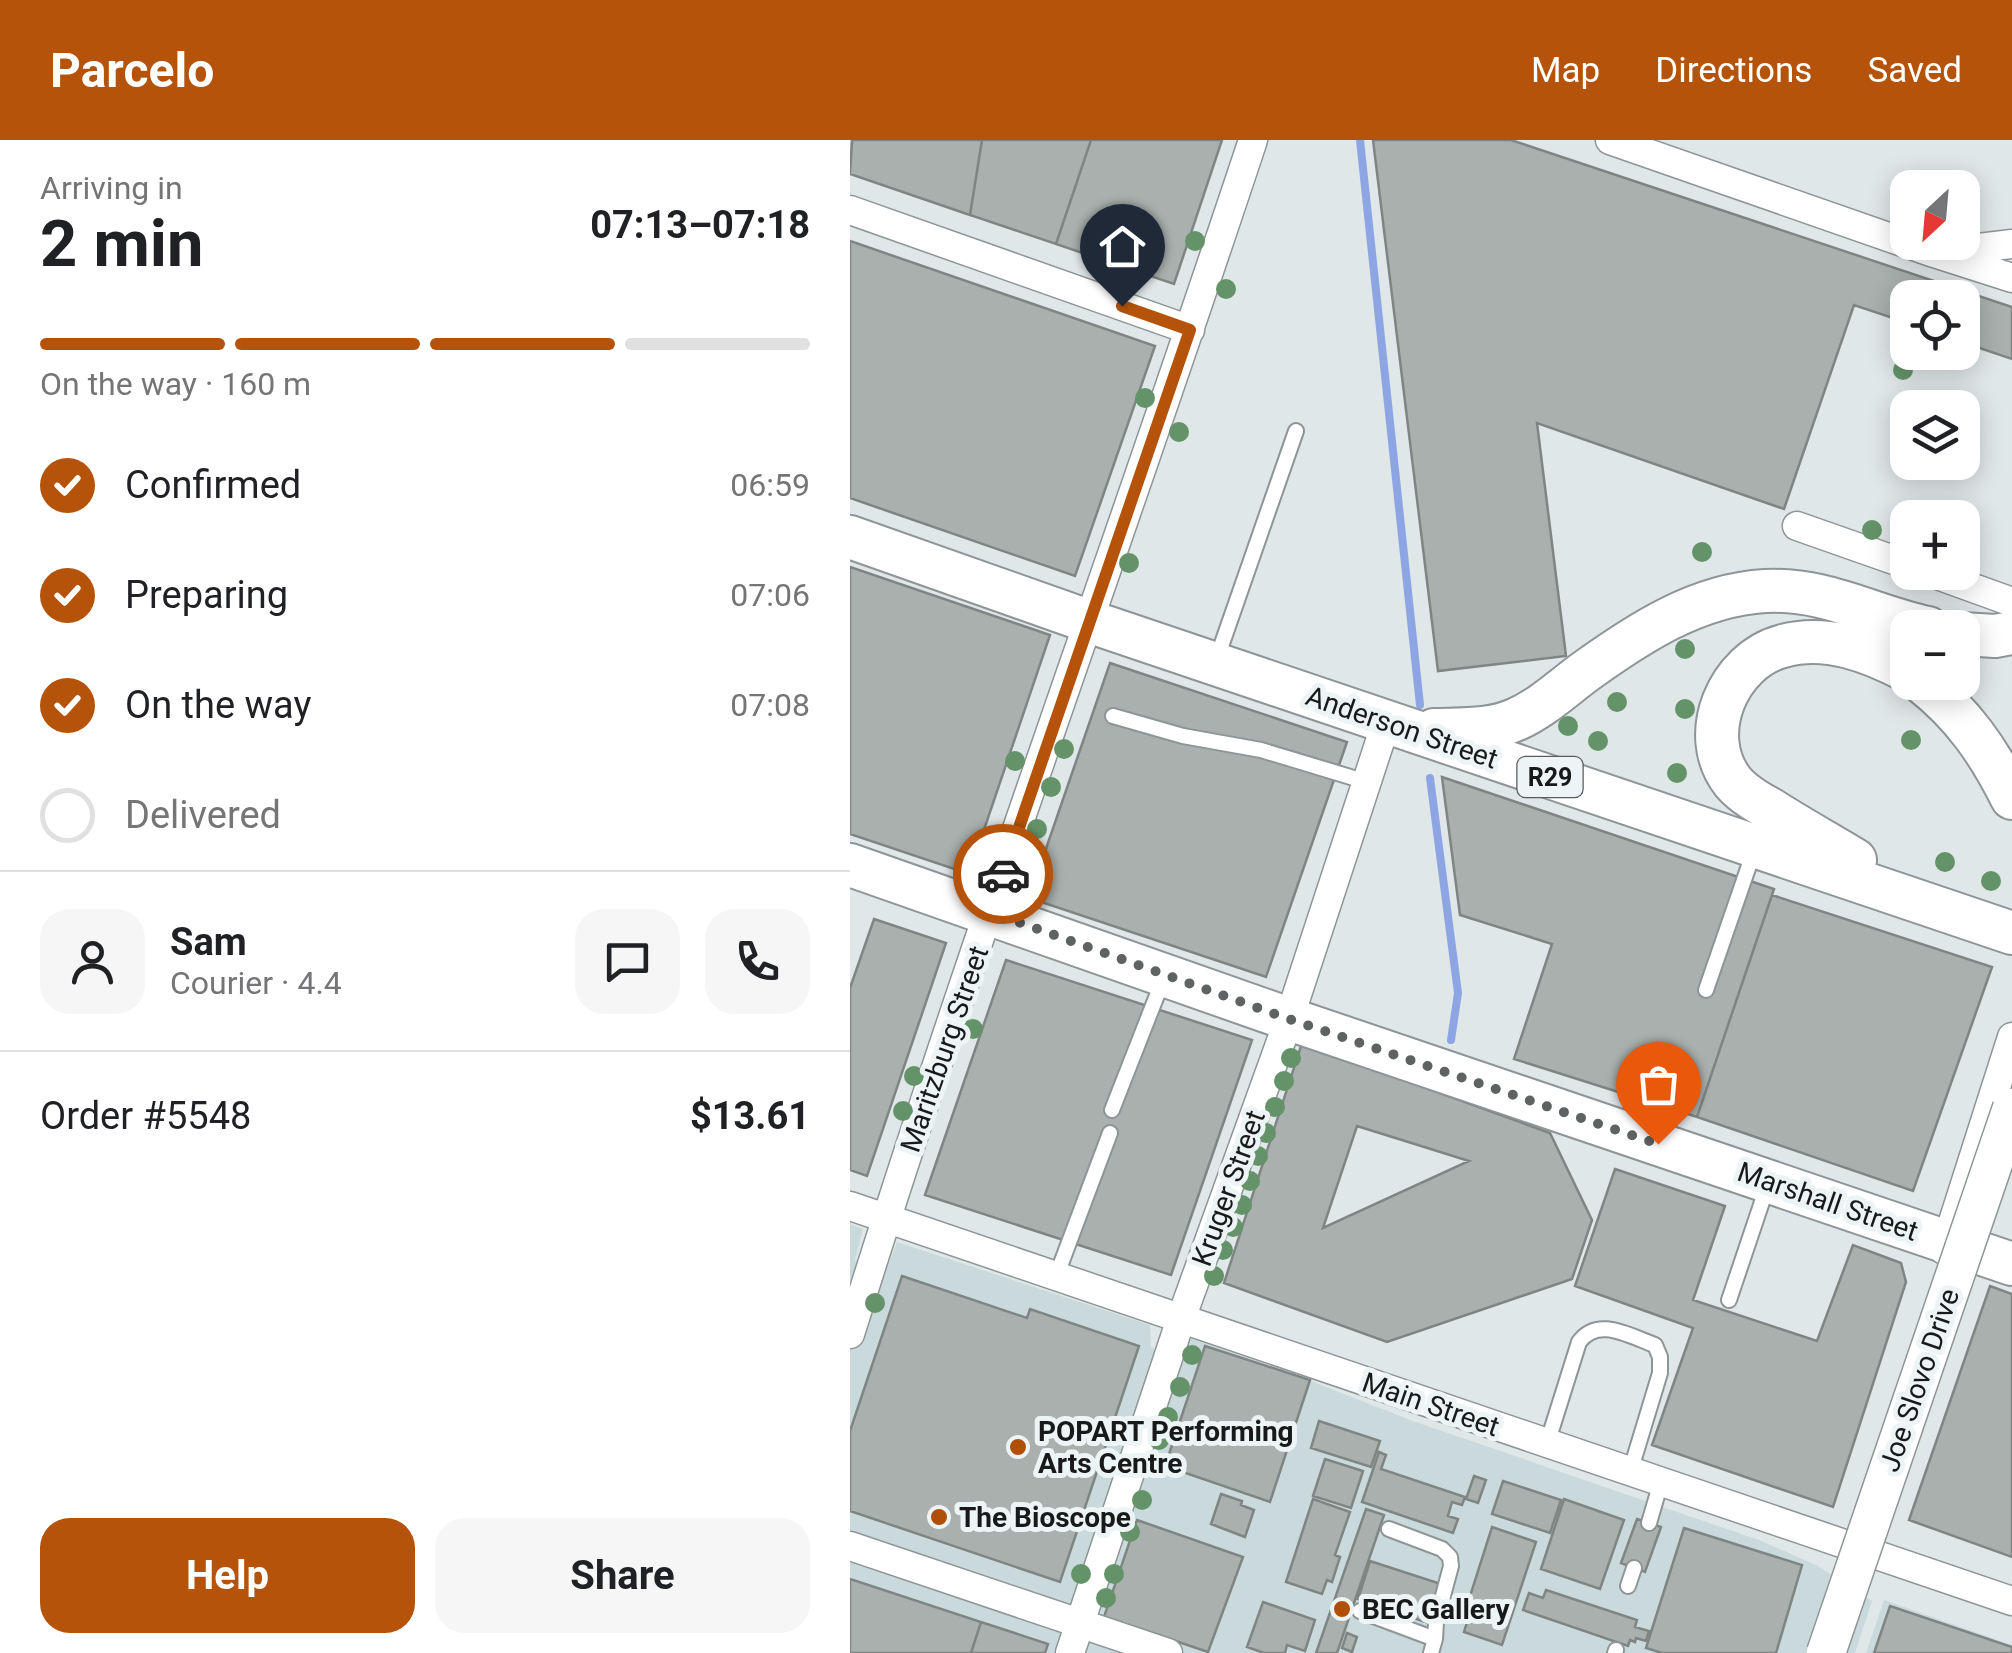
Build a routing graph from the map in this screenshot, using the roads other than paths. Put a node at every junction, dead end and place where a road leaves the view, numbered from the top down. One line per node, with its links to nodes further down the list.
1 (1253, 140): 9 (street, Maritzburg Street)
2 (1610, 140): 4 (street)
3 (850, 210): 9 (street)
4 (1890, 238)
5 (2012, 244): 6 (street)
6 (1980, 248)
7 (1956, 260): 8 (street)
8 (2012, 278)
9 (1190, 330): 17 (street, Maritzburg Street)
10 (1296, 430): 21 (lane)
11 (1797, 526): 13 (street)
12 (850, 538): 17 (main road, Anderson Street / R29)
13 (1890, 559)
14 (1979, 590): 15 (street)
15 (2012, 602)
16 (1890, 616): 24 (main road)
17 (1088, 621): 21 (main road, Anderson Street / R29); 30 (street, Maritzburg Street)
18 (2012, 633): 19 (main road)
19 (1980, 635)
20 (1890, 662): 29 (main road)
21 (1215, 664): 24 (main road, Anderson Street / R29)
22 (1944, 700): 26 (main road)
23 (1112, 716): 25 (lane)
24 (1397, 726): 25 (street, Kruger Street); 27 (main road, Anderson Street / R29)
25 (1366, 782): 34 (street, Kruger Street)
26 (2012, 798)
27 (1756, 846): 29 (main road, Anderson Street / R29); 33 (lane)
28 (850, 866): 30 (main road, Marshall Street)
29 (1919, 900): 31 (main road, Anderson Street / R29)
30 (990, 912): 32 (main road, Marshall Street); 41 (street, Maritzburg Street)
31 (2012, 933)
32 (1165, 975): 34 (main road, Marshall Street); 37 (lane)
33 (1706, 990)
34 (1289, 1019): 39 (main road, Marshall Street); 46 (street, Kruger Street)
35 (2012, 1038): 42 (street)
36 (2012, 1108): 64 (main road, Joe Slovo Drive, bridge)
37 (1112, 1110)
38 (1110, 1133): 44 (lane)
39 (1768, 1181): 42 (main road, Marshall Street); 45 (lane)
40 (850, 1206): 41 (street, Main Street)
41 (886, 1218): 44 (street, Main Street); 47 (street, Maritzburg Street)
42 (1947, 1242): 43 (main road, Marshall Street); 54 (street)
43 (2012, 1264)
44 (1056, 1276): 46 (street, Main Street)
45 (1729, 1300)
46 (1181, 1319): 48 (street, Main Street); 59 (street, Kruger Street)
47 (850, 1334)
48 (1547, 1444): 49 (street, Main Street); 49 (lane)
49 (1630, 1472): 50 (street, Main Street)
50 (1661, 1482): 51 (lane); 54 (street, Main Street)
51 (1649, 1523)
52 (1389, 1530): 60 (lane)
53 (850, 1546): 59 (street)
54 (1848, 1546): 57 (street, Main Street); 63 (street)
55 (1634, 1568): 56 (lane)
56 (1628, 1586)
57 (2012, 1601)
58 (1360, 1611): 60 (lane)
59 (1080, 1623): 61 (street, Kruger Street); 62 (street)
60 (1433, 1646)
61 (1070, 1653)
62 (1168, 1653)
63 (1810, 1653)
64 (1826, 1653)

